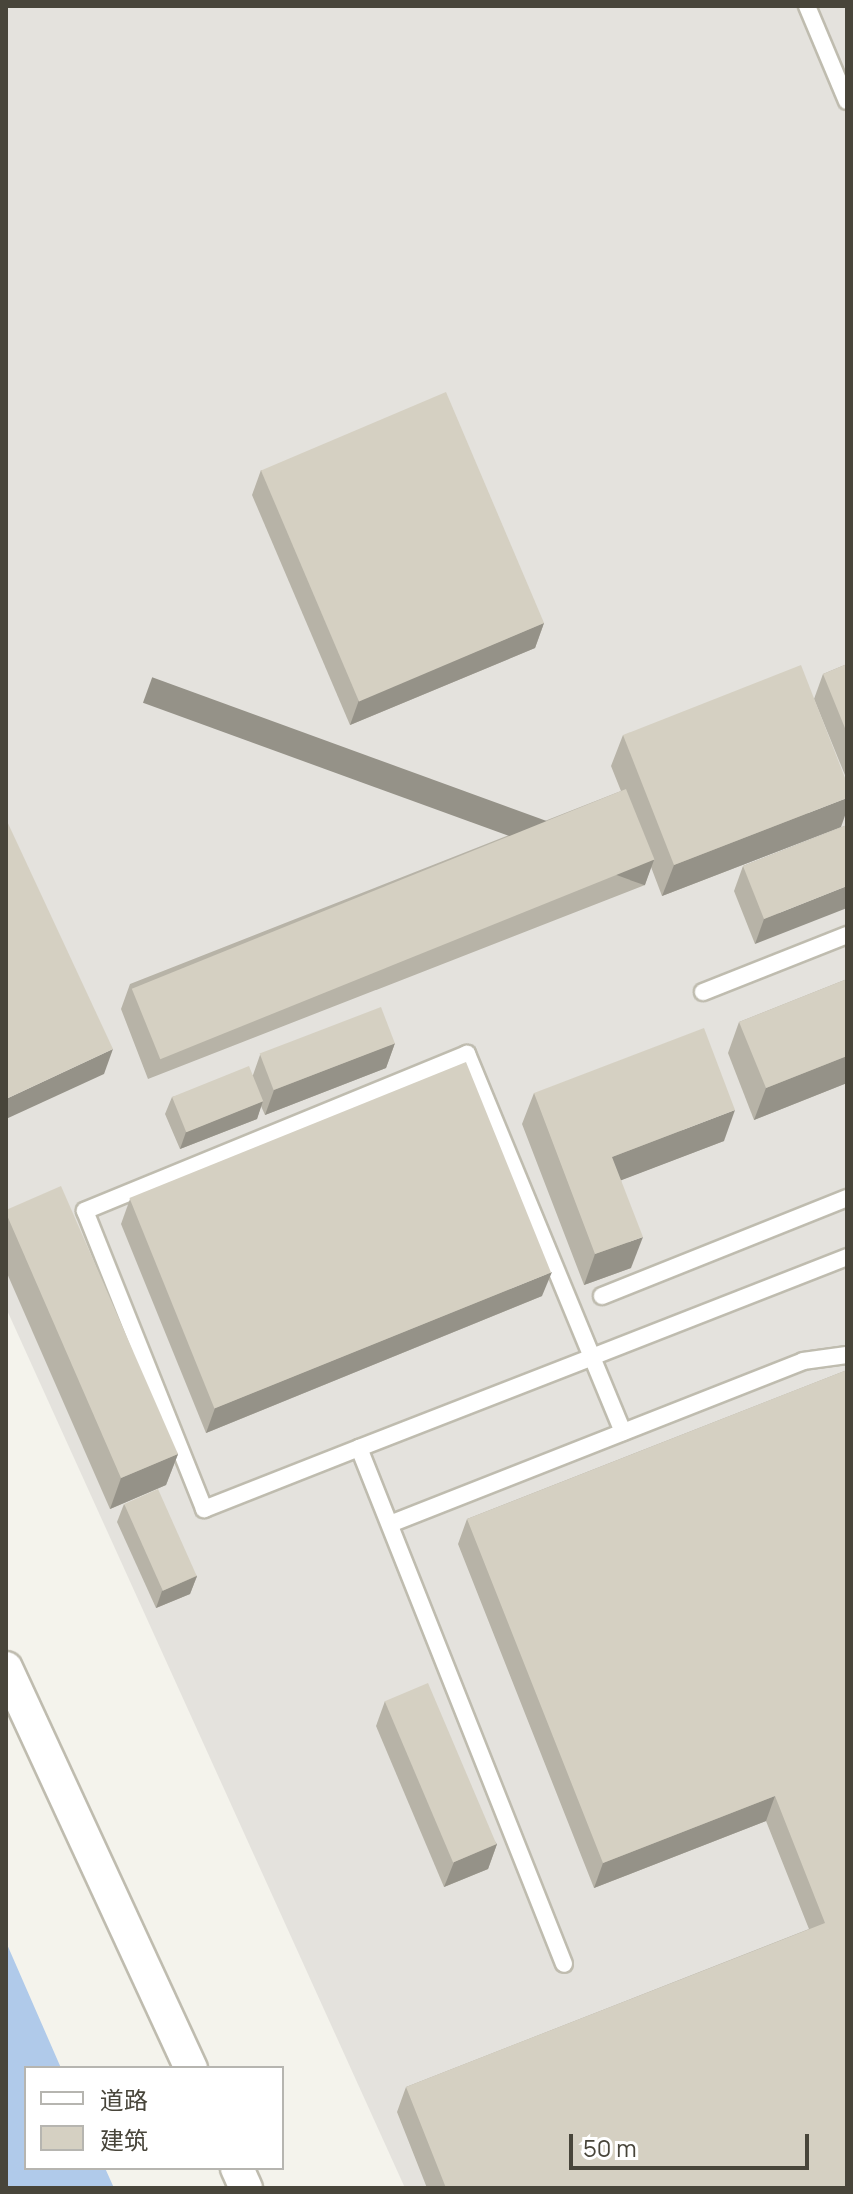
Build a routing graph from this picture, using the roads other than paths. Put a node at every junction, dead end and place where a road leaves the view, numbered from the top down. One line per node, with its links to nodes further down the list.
1 (807, 6): 2 (lane)
2 (847, 101)
3 (847, 935): 4 (lane)
4 (703, 992)
5 (847, 1198): 7 (lane)
6 (847, 1257): 9 (lane)
7 (602, 1296)
8 (847, 1355): 10 (lane)
9 (592, 1357): 10 (lane); 11 (lane); 11 (lane)
10 (623, 1432): 12 (lane)
11 (359, 1448): 12 (lane)
12 (390, 1524): 14 (lane)
13 (6, 1668): 15 (street)
14 (564, 1964)
15 (190, 2066)

